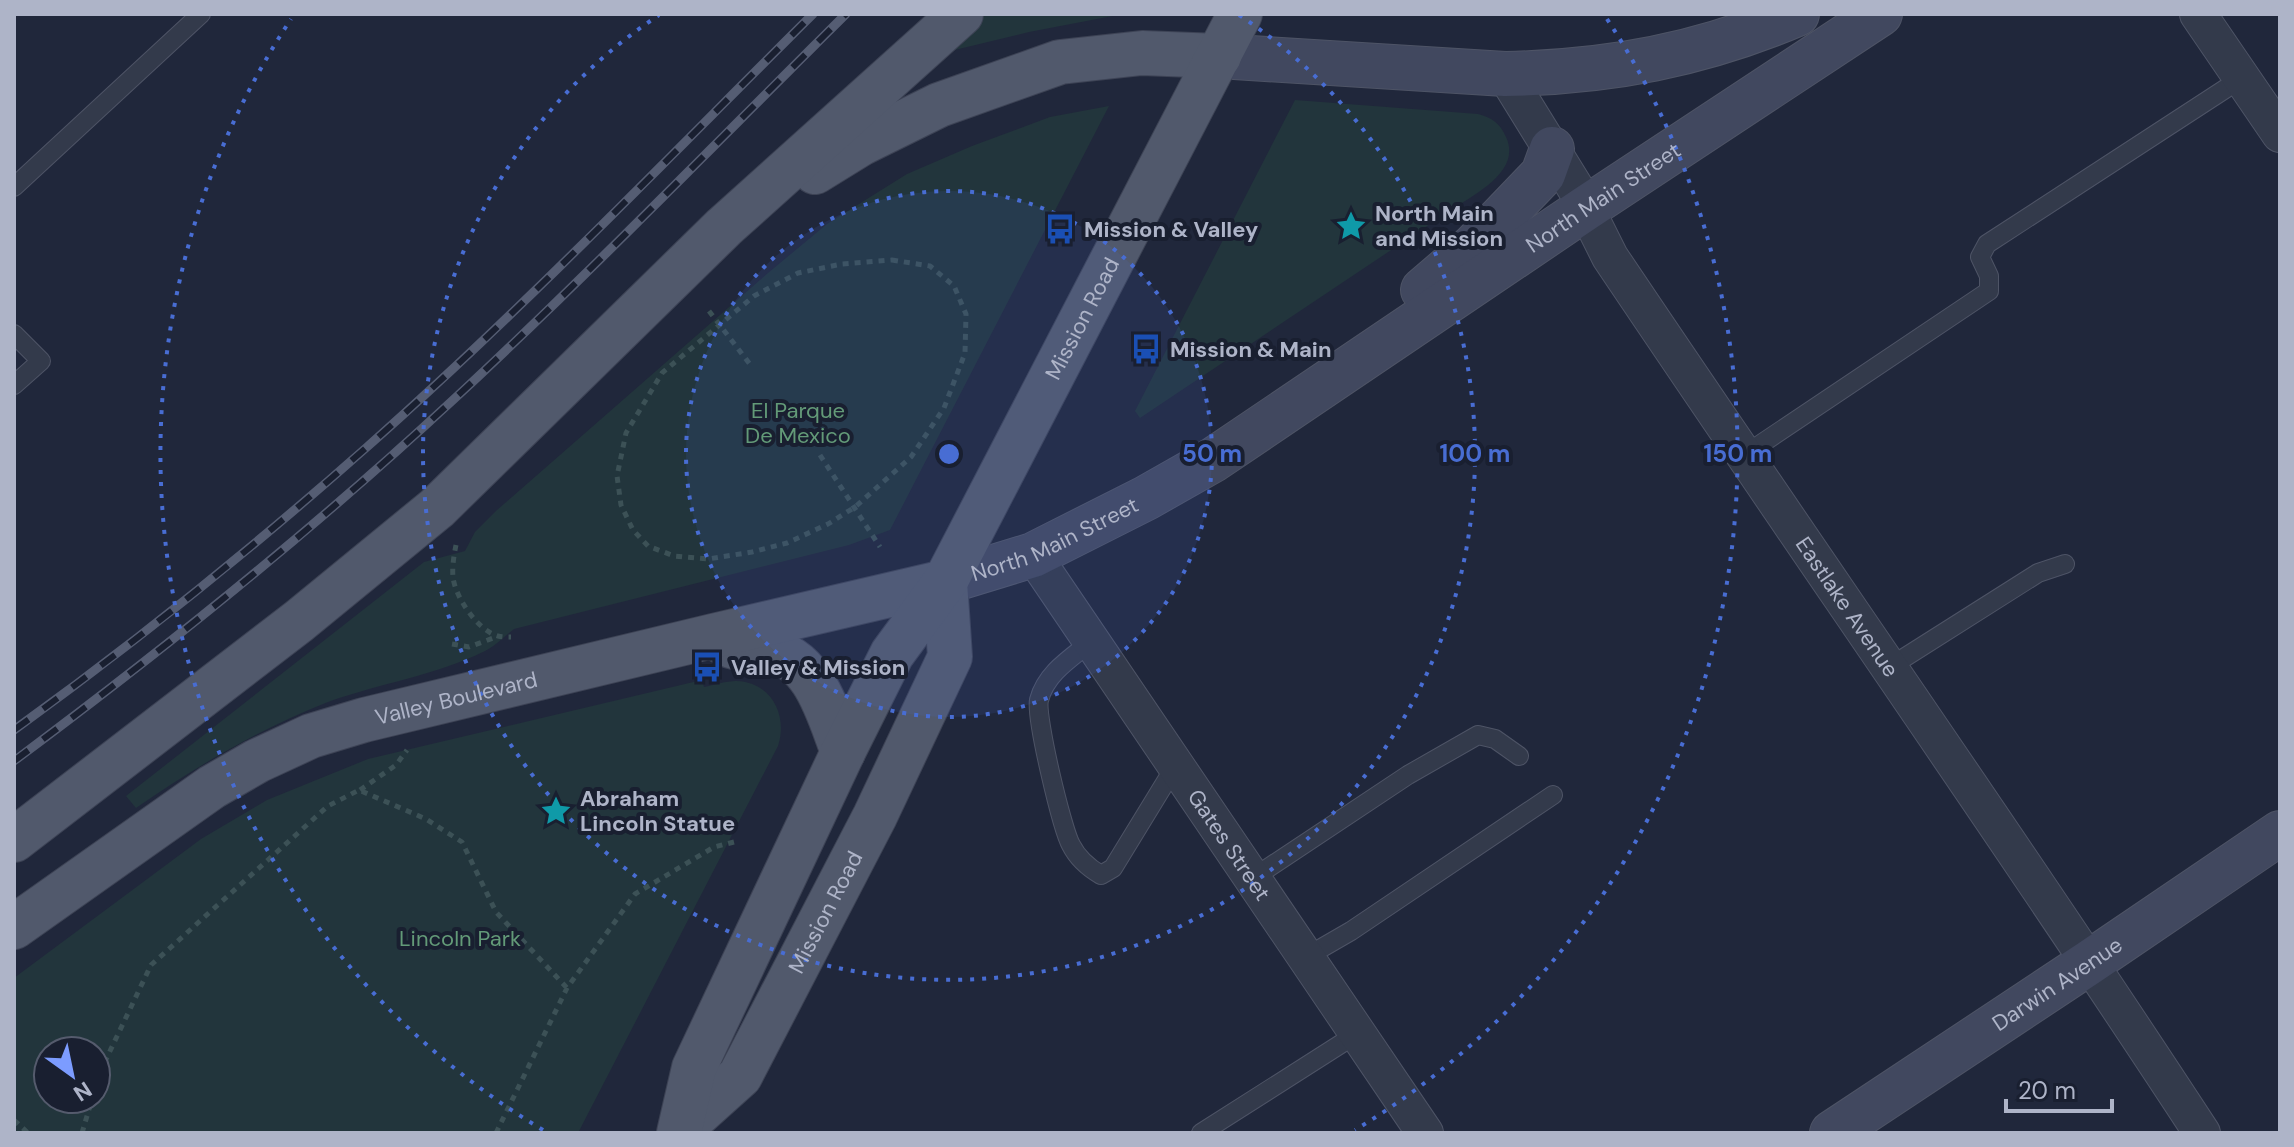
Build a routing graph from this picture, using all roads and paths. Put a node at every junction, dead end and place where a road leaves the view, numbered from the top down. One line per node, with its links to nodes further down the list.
1 (201, 14): 12 (lane)
2 (961, 14): 14 (main road)
3 (1240, 14): 7 (main road, Mission Road)
4 (1797, 14): 8 (main road)
5 (1880, 14): 13 (main road, North Main Street)
6 (2198, 14): 9 (street)
7 (1219, 56): 8 (main road); 14 (main road); 28 (main road, Mission Road)
8 (1505, 74): 11 (street, Eastlake Avenue)
9 (2242, 78): 10 (street); 22 (lane)
10 (2274, 113)
11 (1552, 149): 13 (street, Eastlake Avenue); 19 (main road)
12 (14, 187)
13 (1586, 208): 19 (main road, North Main Street); 22 (street, Eastlake Avenue)
14 (724, 227): 42 (main road)
15 (709, 311): 16 (path)
16 (718, 324): 18 (path); 23 (path); 23 (path)
17 (14, 334): 20 (lane)
18 (752, 367)
19 (1347, 371): 26 (main road, North Main Street)
20 (14, 385)
21 (820, 455): 23 (path)
22 (1743, 456): 34 (street, Eastlake Avenue)
23 (855, 507): 25 (path)
24 (456, 542): 29 (path)
25 (880, 547)
26 (1033, 555): 28 (main road, North Main Street); 32 (street, Gates Street)
27 (2065, 564): 34 (lane)
28 (945, 582): 30 (main road, Valley Boulevard); 36 (main road, Mission Road); 52 (main road, Mission Road)
29 (497, 636): 31 (path); 33 (path)
30 (713, 636): 36 (main road); 45 (main road, Valley Boulevard)
31 (511, 637)
32 (1092, 641): 38 (street, Gates Street); 38 (lane)
33 (452, 644)
34 (1888, 668): 47 (street, Eastlake Avenue)
35 (412, 742): 39 (path)
36 (843, 752): 52 (main road, Mission Road)
37 (1519, 756): 44 (lane)
38 (1176, 765): 44 (street, Gates Street)
39 (359, 790): 48 (path); 50 (path)
40 (1553, 795): 46 (lane)
41 (2280, 833): 47 (main road, Darwin Avenue)
42 (14, 840)
43 (738, 841): 48 (path)
44 (1253, 878): 46 (street, Gates Street)
45 (14, 927)
46 (1306, 957): 49 (street, Gates Street)
47 (2090, 962): 57 (main road, Darwin Avenue); 58 (street, Eastlake Avenue)
48 (567, 988): 54 (path)
49 (1358, 1033): 55 (lane); 56 (street, Gates Street)
50 (112, 1047)
51 (14, 1120): 53 (path)
52 (682, 1132)
53 (28, 1133)
54 (496, 1133)
55 (1201, 1133)
56 (1425, 1133)
57 (1832, 1133)
58 (2202, 1133)

